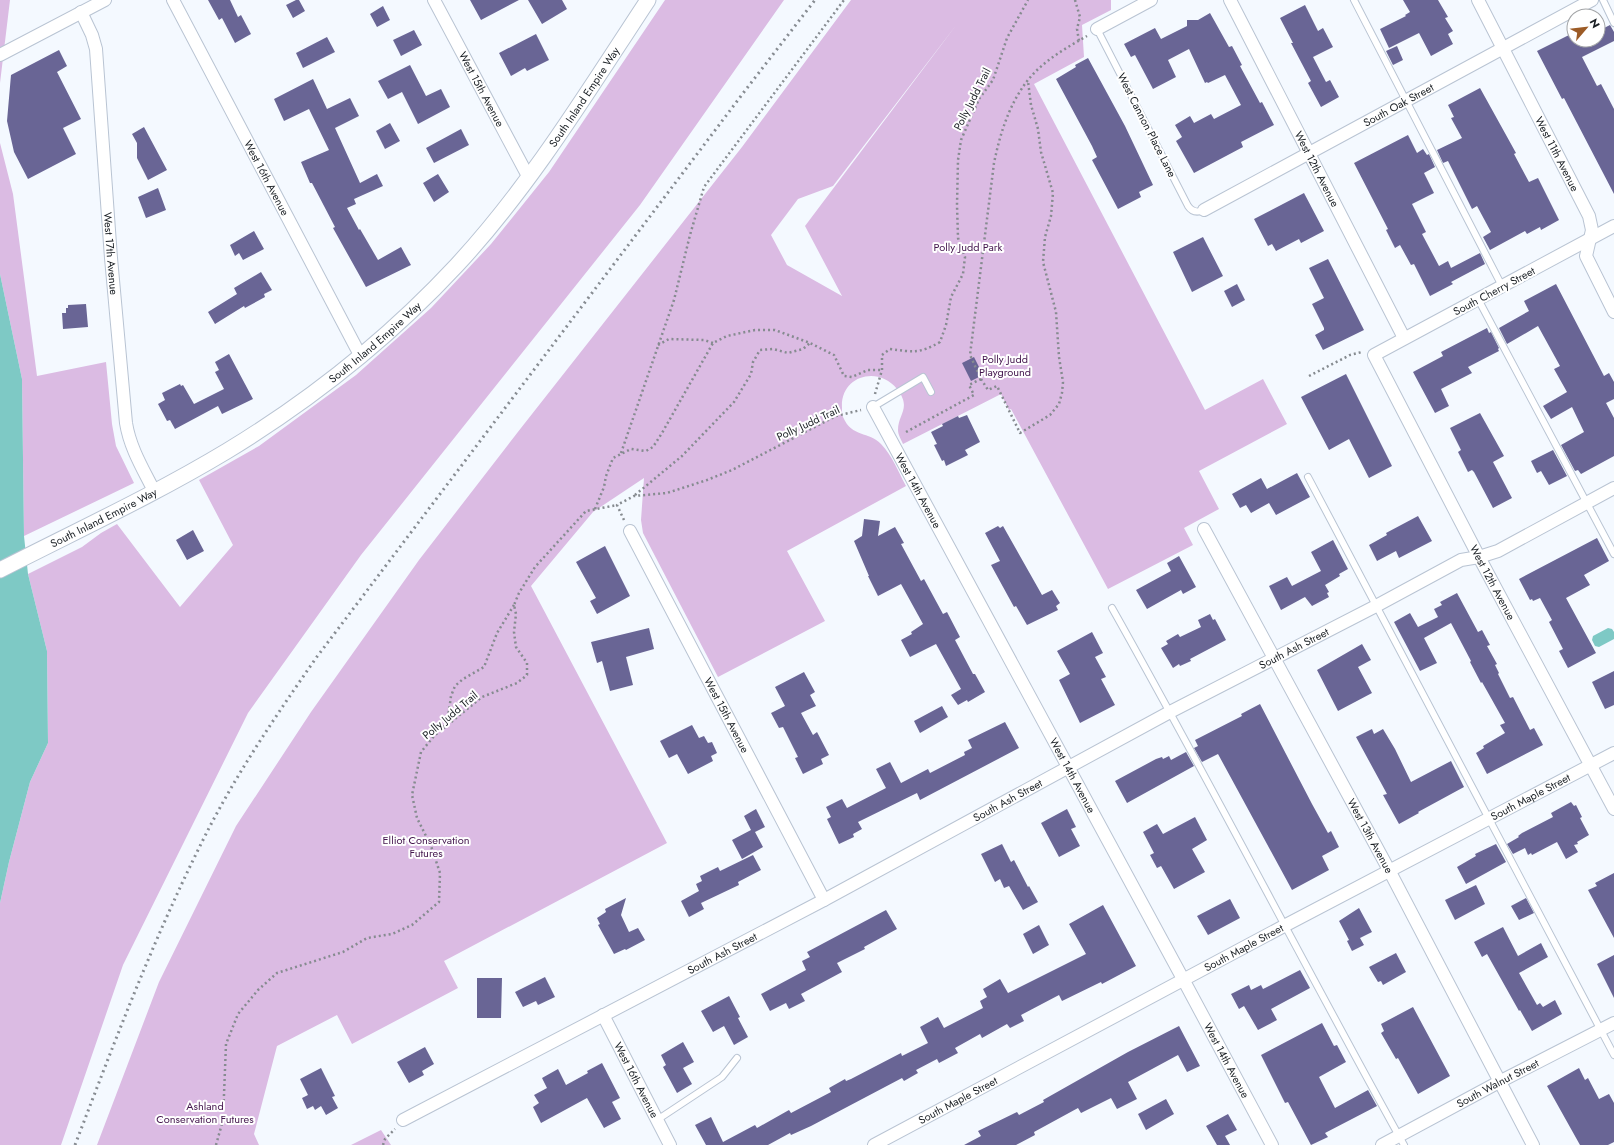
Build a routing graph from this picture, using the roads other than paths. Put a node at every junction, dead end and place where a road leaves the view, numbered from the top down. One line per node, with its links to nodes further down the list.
1 (104, 0): 11 (street)
2 (173, 0): 26 (street, West 16th Avenue)
3 (434, 0): 18 (street, West 15th Avenue)
4 (648, 0): 18 (street, South Inland Empire Way)
5 (1151, 0): 13 (street)
6 (1230, 0): 17 (street, West 12th Avenue)
7 (1354, 0): 16 (lane)
8 (1478, 0): 14 (street, West 11th Avenue)
9 (1592, 0): 14 (street, South Oak Street)
10 (1602, 0): 12 (lane)
11 (81, 12): 15 (street); 32 (street, West 17th Avenue)
12 (1614, 22)
13 (1097, 29): 19 (lane, West Cannon Place Lane)
14 (1502, 48): 16 (street, South Oak Street); 21 (street, West 11th Avenue)
15 (0, 55)
16 (1406, 102): 17 (street, South Oak Street); 22 (lane)
17 (1309, 153): 19 (street, South Oak Street); 25 (street, West 12th Avenue)
18 (529, 178): 26 (street, South Inland Empire Way)
19 (1204, 210)
20 (1614, 226): 21 (street, South Cherry Street)
21 (1589, 240): 22 (street, South Cherry Street); 24 (street, West 11th Avenue)
22 (1502, 286): 23 (street, South Cherry Street)
23 (1478, 299): 25 (street, South Cherry Street); 33 (lane)
24 (1614, 312)
25 (1404, 338): 27 (street, South Cherry Street)
26 (360, 355): 32 (street, South Inland Empire Way)
27 (1374, 355): 37 (street, West 12th Avenue)
28 (931, 392): 29 (lane)
29 (872, 407): 45 (street, West 14th Avenue)
30 (1308, 477): 39 (lane)
31 (1614, 488): 33 (street, South Ash Street)
32 (154, 491): 38 (street, South Inland Empire Way)
33 (1587, 503): 36 (lane); 37 (street, South Ash Street)
34 (1204, 529): 41 (street, West 13th Avenue)
35 (630, 531): 49 (street, West 15th Avenue)
36 (1614, 554)
37 (1479, 557): 39 (street, South Ash Street); 44 (street, West 12th Avenue)
38 (0, 570)
39 (1376, 606): 41 (street, South Ash Street); 47 (lane)
40 (1112, 608): 42 (lane)
41 (1273, 659): 42 (street, South Ash Street); 48 (street, West 13th Avenue)
42 (1170, 712): 45 (street, South Ash Street); 50 (lane)
43 (1614, 753): 44 (street, South Maple Street)
44 (1591, 765): 46 (street, West 12th Avenue); 47 (street, South Maple Street)
45 (1068, 767): 49 (street, South Ash Street); 51 (street, West 14th Avenue)
46 (1614, 809)
47 (1489, 818): 48 (street, South Maple Street); 54 (lane)
48 (1388, 870): 50 (street, South Maple Street); 57 (street, West 13th Avenue)
49 (824, 900): 52 (street, South Ash Street)
50 (1284, 926): 51 (street, South Maple Street); 60 (lane)
51 (1183, 979): 62 (street, South Maple Street); 63 (street, West 14th Avenue)
52 (603, 1015): 58 (street, South Ash Street); 59 (street, West 16th Avenue)
53 (1614, 1023): 54 (street, South Walnut Street)
54 (1601, 1030): 55 (lane); 57 (street, South Walnut Street)
55 (1614, 1055)
56 (737, 1058): 59 (lane)
57 (1499, 1082): 60 (street, South Walnut Street); 65 (street, West 13th Avenue)
58 (403, 1120)
59 (657, 1120): 61 (street, West 16th Avenue)
60 (1401, 1140): 64 (street, South Walnut Street)
61 (670, 1145)
62 (874, 1145)
63 (1272, 1145)
64 (1382, 1145)
65 (1533, 1145)

